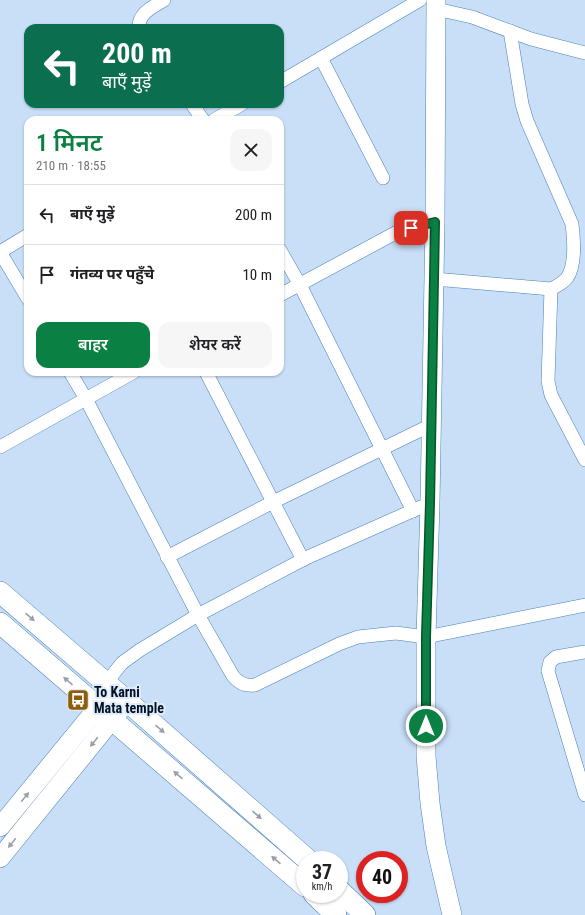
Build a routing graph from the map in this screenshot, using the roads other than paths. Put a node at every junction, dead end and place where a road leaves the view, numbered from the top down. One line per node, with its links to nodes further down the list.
1 (164, 0): 4 (street)
2 (420, 0): 7 (street)
3 (436, 5): 5 (street); 12 (street)
4 (139, 24)
5 (510, 31): 6 (street); 18 (street)
6 (585, 53)
7 (321, 58): 8 (street); 11 (street)
8 (284, 80)
9 (235, 108): 10 (street)
10 (221, 116)
11 (383, 178)
12 (435, 222): 16 (street); 17 (street)
13 (24, 237): 14 (street)
14 (0, 252): 19 (street)
15 (284, 257): 17 (street)
16 (434, 279): 18 (street); 25 (street)
17 (300, 285): 20 (street); 27 (street)
18 (551, 289): 28 (street)
19 (24, 292)
20 (284, 294)
21 (72, 376): 24 (street)
22 (127, 376): 24 (street)
23 (208, 376): 29 (street)
24 (86, 399): 26 (street); 31 (street)
25 (431, 425): 27 (street); 30 (street)
26 (0, 447)
27 (383, 449): 29 (street); 30 (street)
28 (585, 460)
29 (273, 502): 31 (street); 32 (street)
30 (422, 507): 32 (street); 37 (street)
31 (167, 557): 35 (street)
32 (303, 560): 35 (street)
33 (0, 592): 39 (main road, one-way to 39)
34 (585, 605): 37 (street)
35 (198, 615): 37 (street); 39 (street)
36 (0, 623): 40 (main road, one-way to 36)
37 (426, 637): 50 (street)
38 (585, 652): 41 (street)
39 (116, 691): 40 (street); 43 (main road, one-way to 43)
40 (105, 713): 42 (street, one-way to 40); 44 (street, one-way to 44); 45 (main road, one-way to 40)
41 (585, 795)
42 (1, 823)
43 (298, 851)
44 (0, 858)
45 (296, 878)
46 (348, 899): 49 (main road)
47 (323, 903): 48 (main road)
48 (336, 915)
49 (365, 915)
50 (452, 915)

